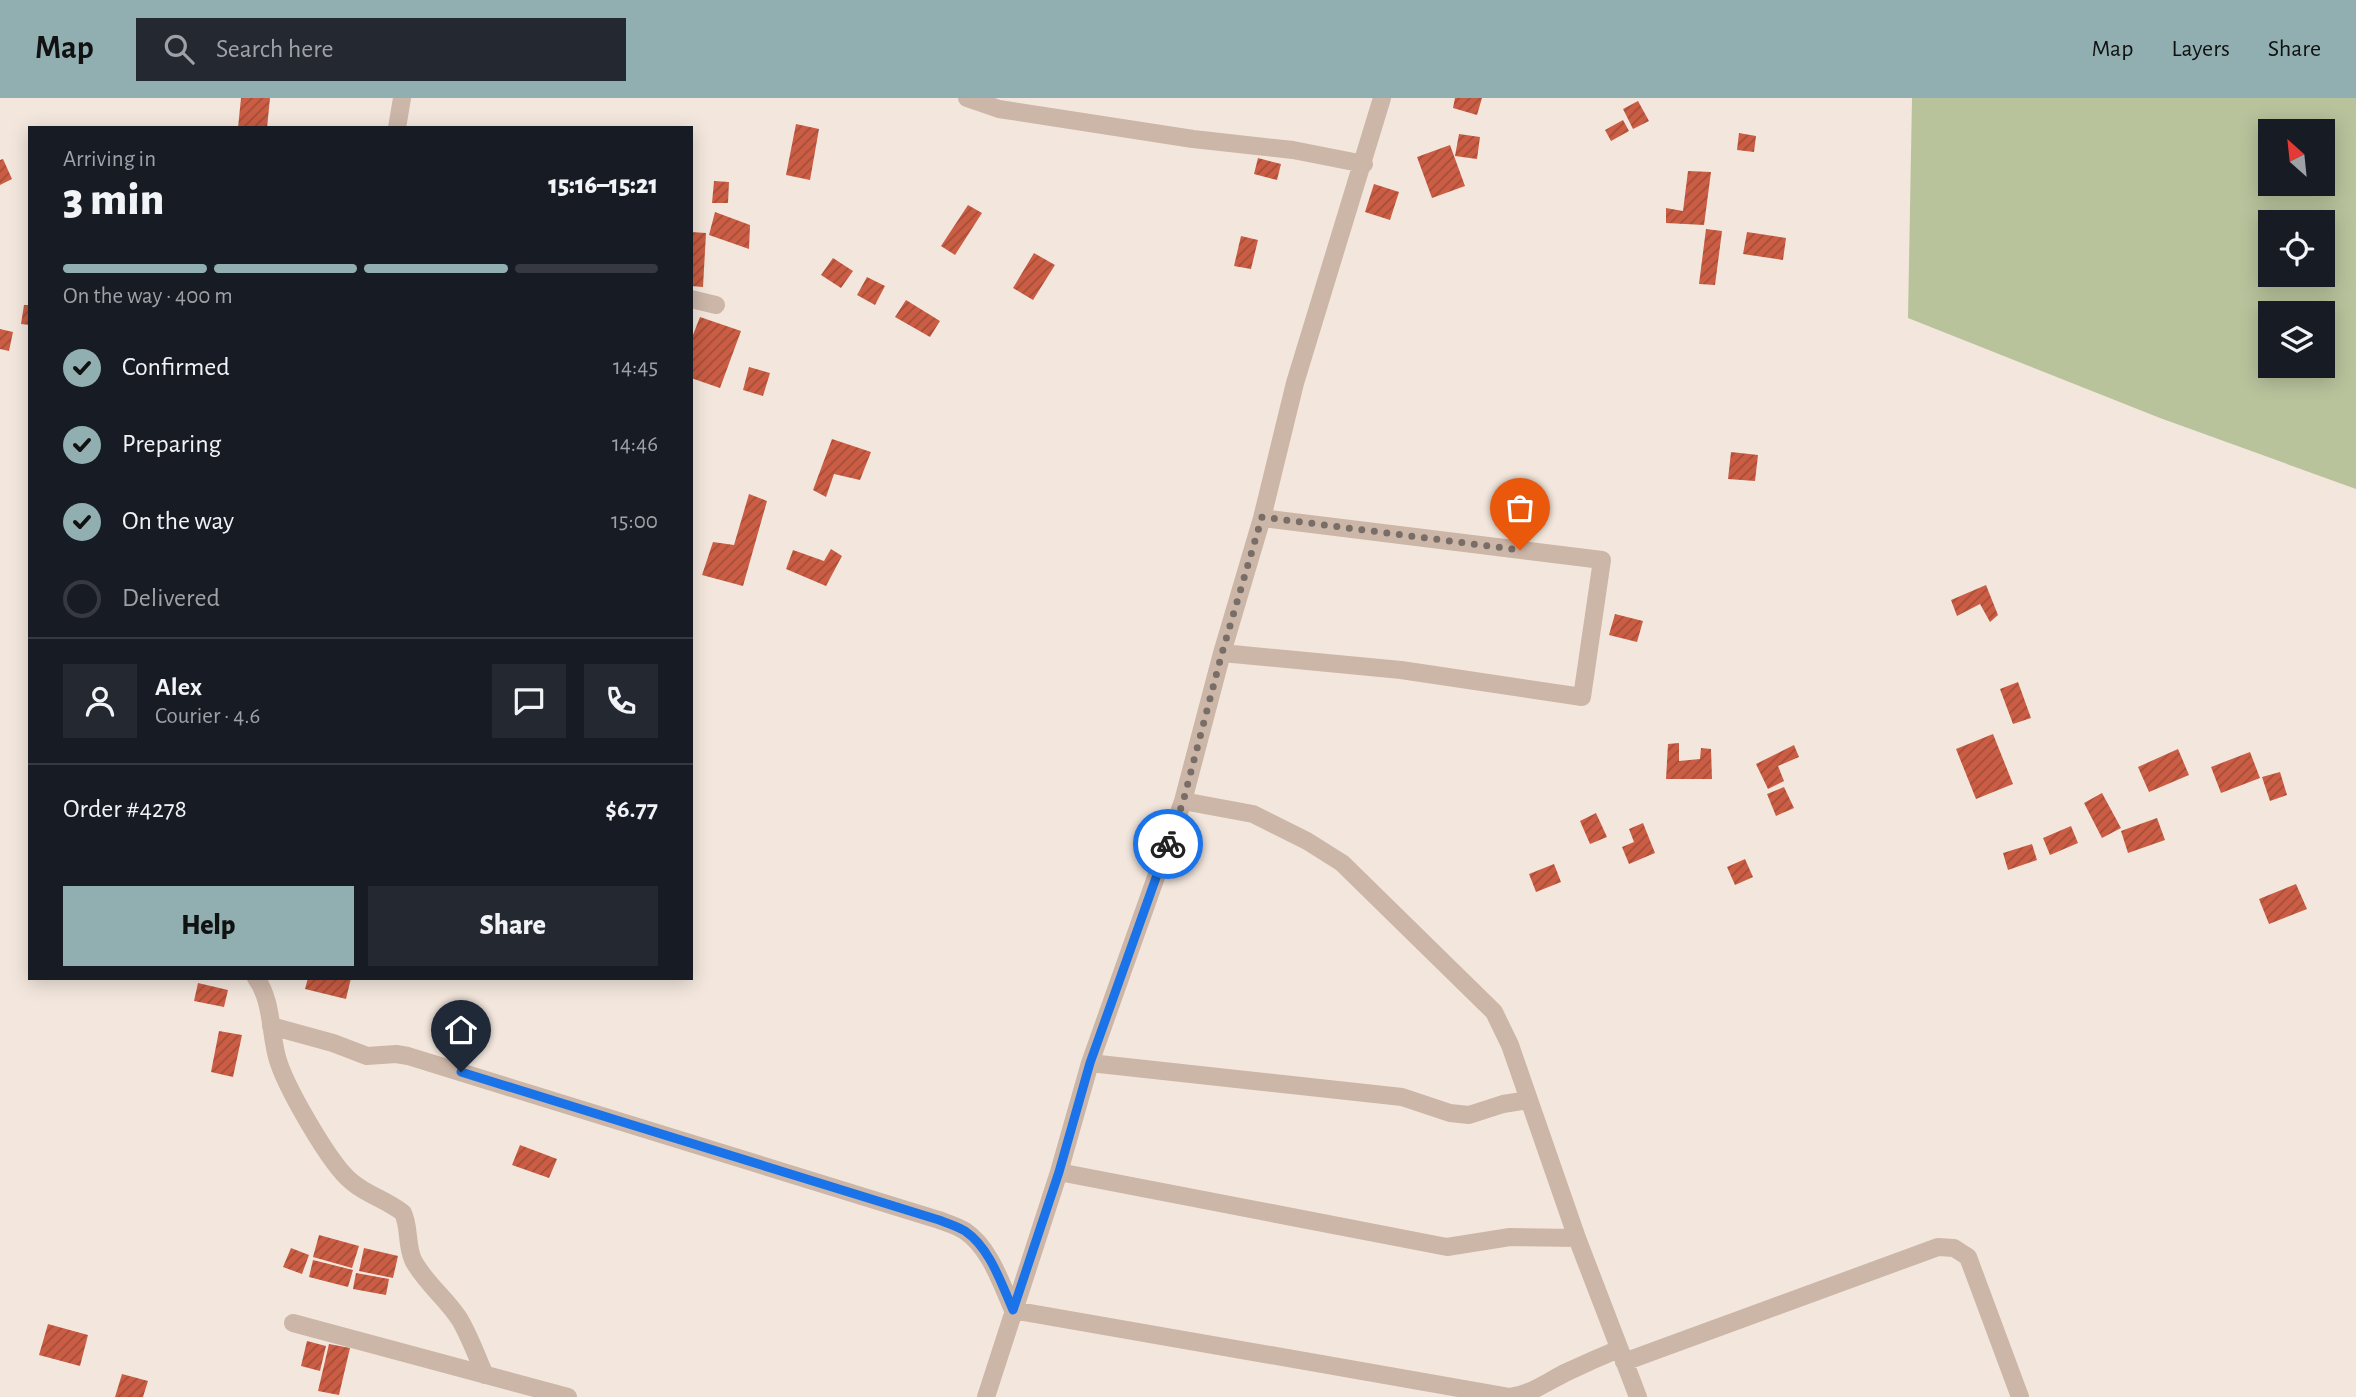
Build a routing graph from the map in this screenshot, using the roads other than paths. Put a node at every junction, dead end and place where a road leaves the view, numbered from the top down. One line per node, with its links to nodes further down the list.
1 (402, 98): 4 (street)
2 (967, 98): 5 (street)
3 (1382, 98): 5 (street)
4 (397, 126)
5 (1364, 164): 8 (street)
6 (693, 299): 7 (street)
7 (716, 305)
8 (1262, 517): 9 (street); 9 (street)
9 (1222, 653): 10 (street)
10 (1183, 802): 13 (street); 14 (street)
11 (257, 980): 12 (street)
12 (271, 1027): 17 (street); 20 (street)
13 (1090, 1063): 14 (street); 15 (street)
14 (1529, 1100): 16 (street)
15 (1059, 1172): 16 (street); 17 (street)
16 (1577, 1238): 19 (street)
17 (1013, 1310): 19 (street); 23 (street)
18 (293, 1323): 20 (street)
19 (1622, 1355): 24 (street); 25 (street)
20 (485, 1375): 21 (street)
21 (542, 1394): 22 (street)
22 (568, 1397)
23 (986, 1397)
24 (1638, 1397)
25 (2020, 1397)

